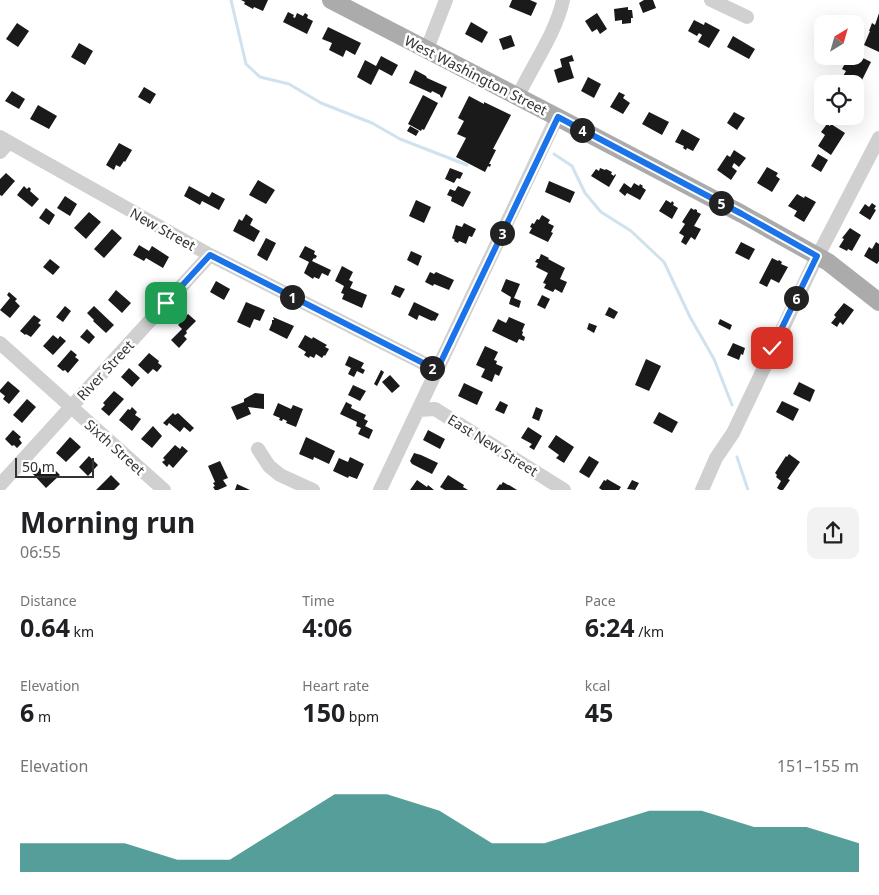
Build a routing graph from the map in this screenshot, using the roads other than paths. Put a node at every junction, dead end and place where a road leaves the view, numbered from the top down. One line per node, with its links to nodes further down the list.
1 (331, 0): 6 (main road, West Washington Street)
2 (446, 0): 6 (street)
3 (563, 0): 7 (street)
4 (711, 0): 5 (street)
5 (747, 17)
6 (427, 49): 7 (main road, West Washington Street)
7 (518, 96): 8 (main road, West Washington Street)
8 (558, 117): 12 (main road, West Washington Street); 15 (street)
9 (879, 138): 12 (street)
10 (3, 144): 11 (street, New Street)
11 (210, 255): 15 (street, New Street); 16 (street, River Street)
12 (817, 256): 13 (main road, West Washington Street); 24 (street)
13 (879, 302)
14 (0, 343): 16 (street, Sixth Street)
15 (437, 370): 17 (street)
16 (70, 407): 19 (street, River Street); 20 (street, Sixth Street)
17 (419, 410): 22 (street); 23 (street, East New Street)
18 (258, 449): 21 (street)
19 (0, 485)
20 (164, 490)
21 (313, 490)
22 (380, 490)
23 (564, 490)
24 (702, 490)

